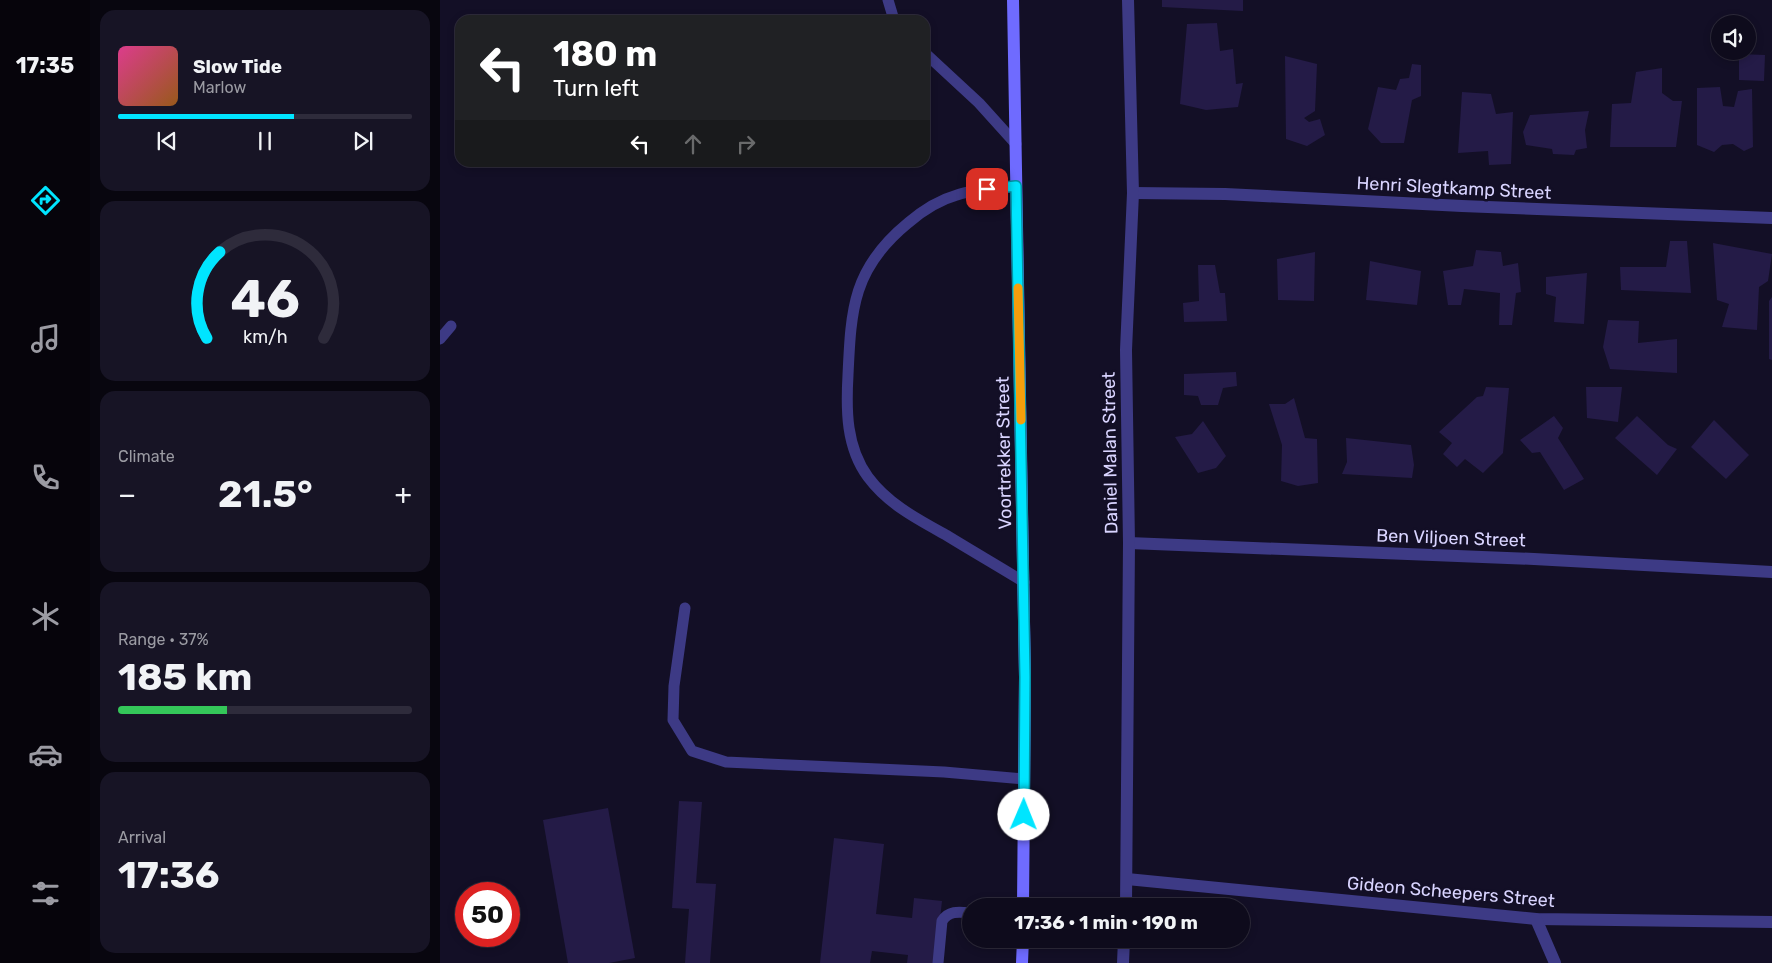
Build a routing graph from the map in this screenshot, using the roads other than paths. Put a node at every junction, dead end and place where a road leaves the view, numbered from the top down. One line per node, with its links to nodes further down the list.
1 (888, 0): 4 (lane)
2 (1013, 0): 6 (main road, Voortrekker Street)
3 (1128, 0): 8 (street, Daniel Malan Street)
4 (892, 15)
5 (930, 58): 6 (lane)
6 (1016, 144): 7 (main road, Voortrekker Street)
7 (1016, 186): 14 (main road, Voortrekker Street); 14 (lane)
8 (1134, 194): 9 (street, Henri Slegtkamp Street); 12 (street, Daniel Malan Street)
9 (1772, 218)
10 (451, 326): 11 (lane)
11 (440, 339)
12 (1129, 543): 13 (street, Ben Viljoen Street); 17 (street, Daniel Malan Street)
13 (1772, 572)
14 (1024, 582): 16 (main road, Voortrekker Street)
15 (685, 608): 16 (lane)
16 (1024, 779): 18 (main road, Voortrekker Street)
17 (1127, 879): 19 (street, Daniel Malan Street); 21 (street, Gideon Scheepers Street)
18 (1023, 898)
19 (1126, 898)
20 (962, 912): 25 (lane)
21 (1536, 919): 22 (street, Gideon Scheepers Street); 28 (street)
22 (1772, 922)
23 (1022, 948): 26 (main road)
24 (1124, 948): 27 (street)
25 (938, 963)
26 (1022, 963)
27 (1123, 963)
28 (1555, 963)

